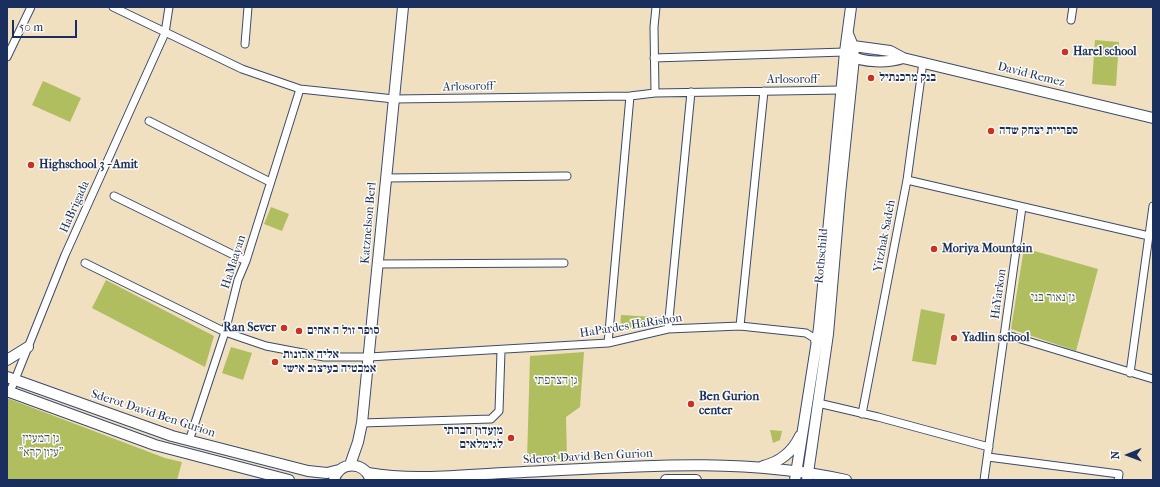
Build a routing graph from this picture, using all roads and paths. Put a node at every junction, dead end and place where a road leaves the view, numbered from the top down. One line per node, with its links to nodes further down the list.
1 (31, 7): 15 (street)
2 (113, 7): 10 (street, Arlosoroff)
3 (169, 7): 10 (street, HaBrigada)
4 (248, 7): 12 (street)
5 (403, 7): 26 (street, Katznelson Berl)
6 (656, 7): 16 (street)
7 (851, 7): 11 (street, Rothschild)
8 (1073, 7): 9 (street)
9 (1071, 20)
10 (165, 32): 20 (street, Arlosoroff); 46 (street, HaBrigada)
11 (848, 34): 13 (street, Rothschild); 14 (street, Rothschild)
12 (245, 44)
13 (853, 46): 14 (street); 17 (street, Rothschild); 18 (street, David Remez)
14 (845, 52): 16 (street); 17 (street, David Remez); 21 (street, Rothschild)
15 (7, 57)
16 (654, 58): 23 (street)
17 (854, 58): 18 (street, David Remez); 55 (street, Rothschild)
18 (903, 58): 19 (street, David Remez)
19 (923, 62): 27 (street, David Remez); 31 (street, Yitzhak Sadeh)
20 (300, 89): 26 (street, Arlosoroff); 32 (street, HaMaayan)
21 (841, 90): 22 (street, Arlosoroff); 47 (street, Rothschild)
22 (764, 91): 24 (street, Arlosoroff); 41 (street)
23 (655, 92): 24 (street, Arlosoroff); 25 (street, Arlosoroff)
24 (690, 92): 42 (street)
25 (630, 96): 26 (street, Arlosoroff); 45 (street)
26 (394, 99): 30 (street, Katznelson Berl)
27 (1153, 118)
28 (149, 121): 32 (street)
29 (567, 176): 30 (street)
30 (386, 178): 40 (street, Katznelson Berl)
31 (907, 180): 35 (street); 56 (street, Yitzhak Sadeh)
32 (270, 182): 37 (street, HaMaayan)
33 (114, 196): 37 (street)
34 (1153, 206): 36 (street)
35 (1022, 207): 36 (street); 44 (street, HaYarkon)
36 (1149, 236): 51 (street)
37 (246, 261): 43 (street, HaMaayan)
38 (85, 263): 43 (street, HaPardes HaRishon)
39 (564, 263): 40 (street)
40 (378, 264): 49 (street, Katznelson Berl)
41 (740, 326): 42 (street, HaPardes HaRishon); 47 (street, HaPardes HaRishon)
42 (668, 329): 45 (street, HaPardes HaRishon)
43 (224, 332): 49 (street, HaPardes HaRishon); 59 (street, HaMaayan)
44 (1004, 334): 51 (street); 61 (street, HaYarkon)
45 (608, 343): 48 (street, HaPardes HaRishon)
46 (28, 346): 50 (street); 52 (street, HaBrigada)
47 (816, 347): 57 (street, Rothschild)
48 (501, 350): 49 (street, HaPardes HaRishon); 58 (street)
49 (369, 357): 58 (street, Katznelson Berl)
50 (7, 360)
51 (1130, 373): 53 (street)
52 (11, 379): 54 (street, HaBrigada); 59 (street, Sderot David Ben Gurion)
53 (1153, 379)
54 (9, 392): 70 (street)
55 (818, 403): 56 (street); 68 (street, Rothschild)
56 (862, 414): 61 (street)
57 (805, 421): 64 (street); 67 (street, Rothschild)
58 (362, 423): 60 (street, Katznelson Berl)
59 (189, 441): 65 (street, Sderot David Ben Gurion)
60 (358, 442): 63 (street, Katznelson Berl); 66 (street, Katznelson Berl)
61 (989, 447): 62 (street, HaYarkon)
62 (988, 457): 69 (street); 75 (street, HaYarkon)
63 (350, 465): 65 (street, Sderot David Ben Gurion); 66 (street, Sderot David Ben Gurion)
64 (758, 467): 66 (street, Sderot David Ben Gurion); 67 (street, Sderot David Ben Gurion)
65 (339, 470): 71 (street)
66 (367, 474)
67 (796, 476): 68 (street, Sderot David Ben Gurion)
68 (808, 476): 74 (street, Sderot David Ben Gurion)
69 (1119, 477)
70 (289, 480)
71 (334, 480)
72 (666, 480): 73 (street)
73 (696, 480)
74 (846, 480)
75 (984, 480)

